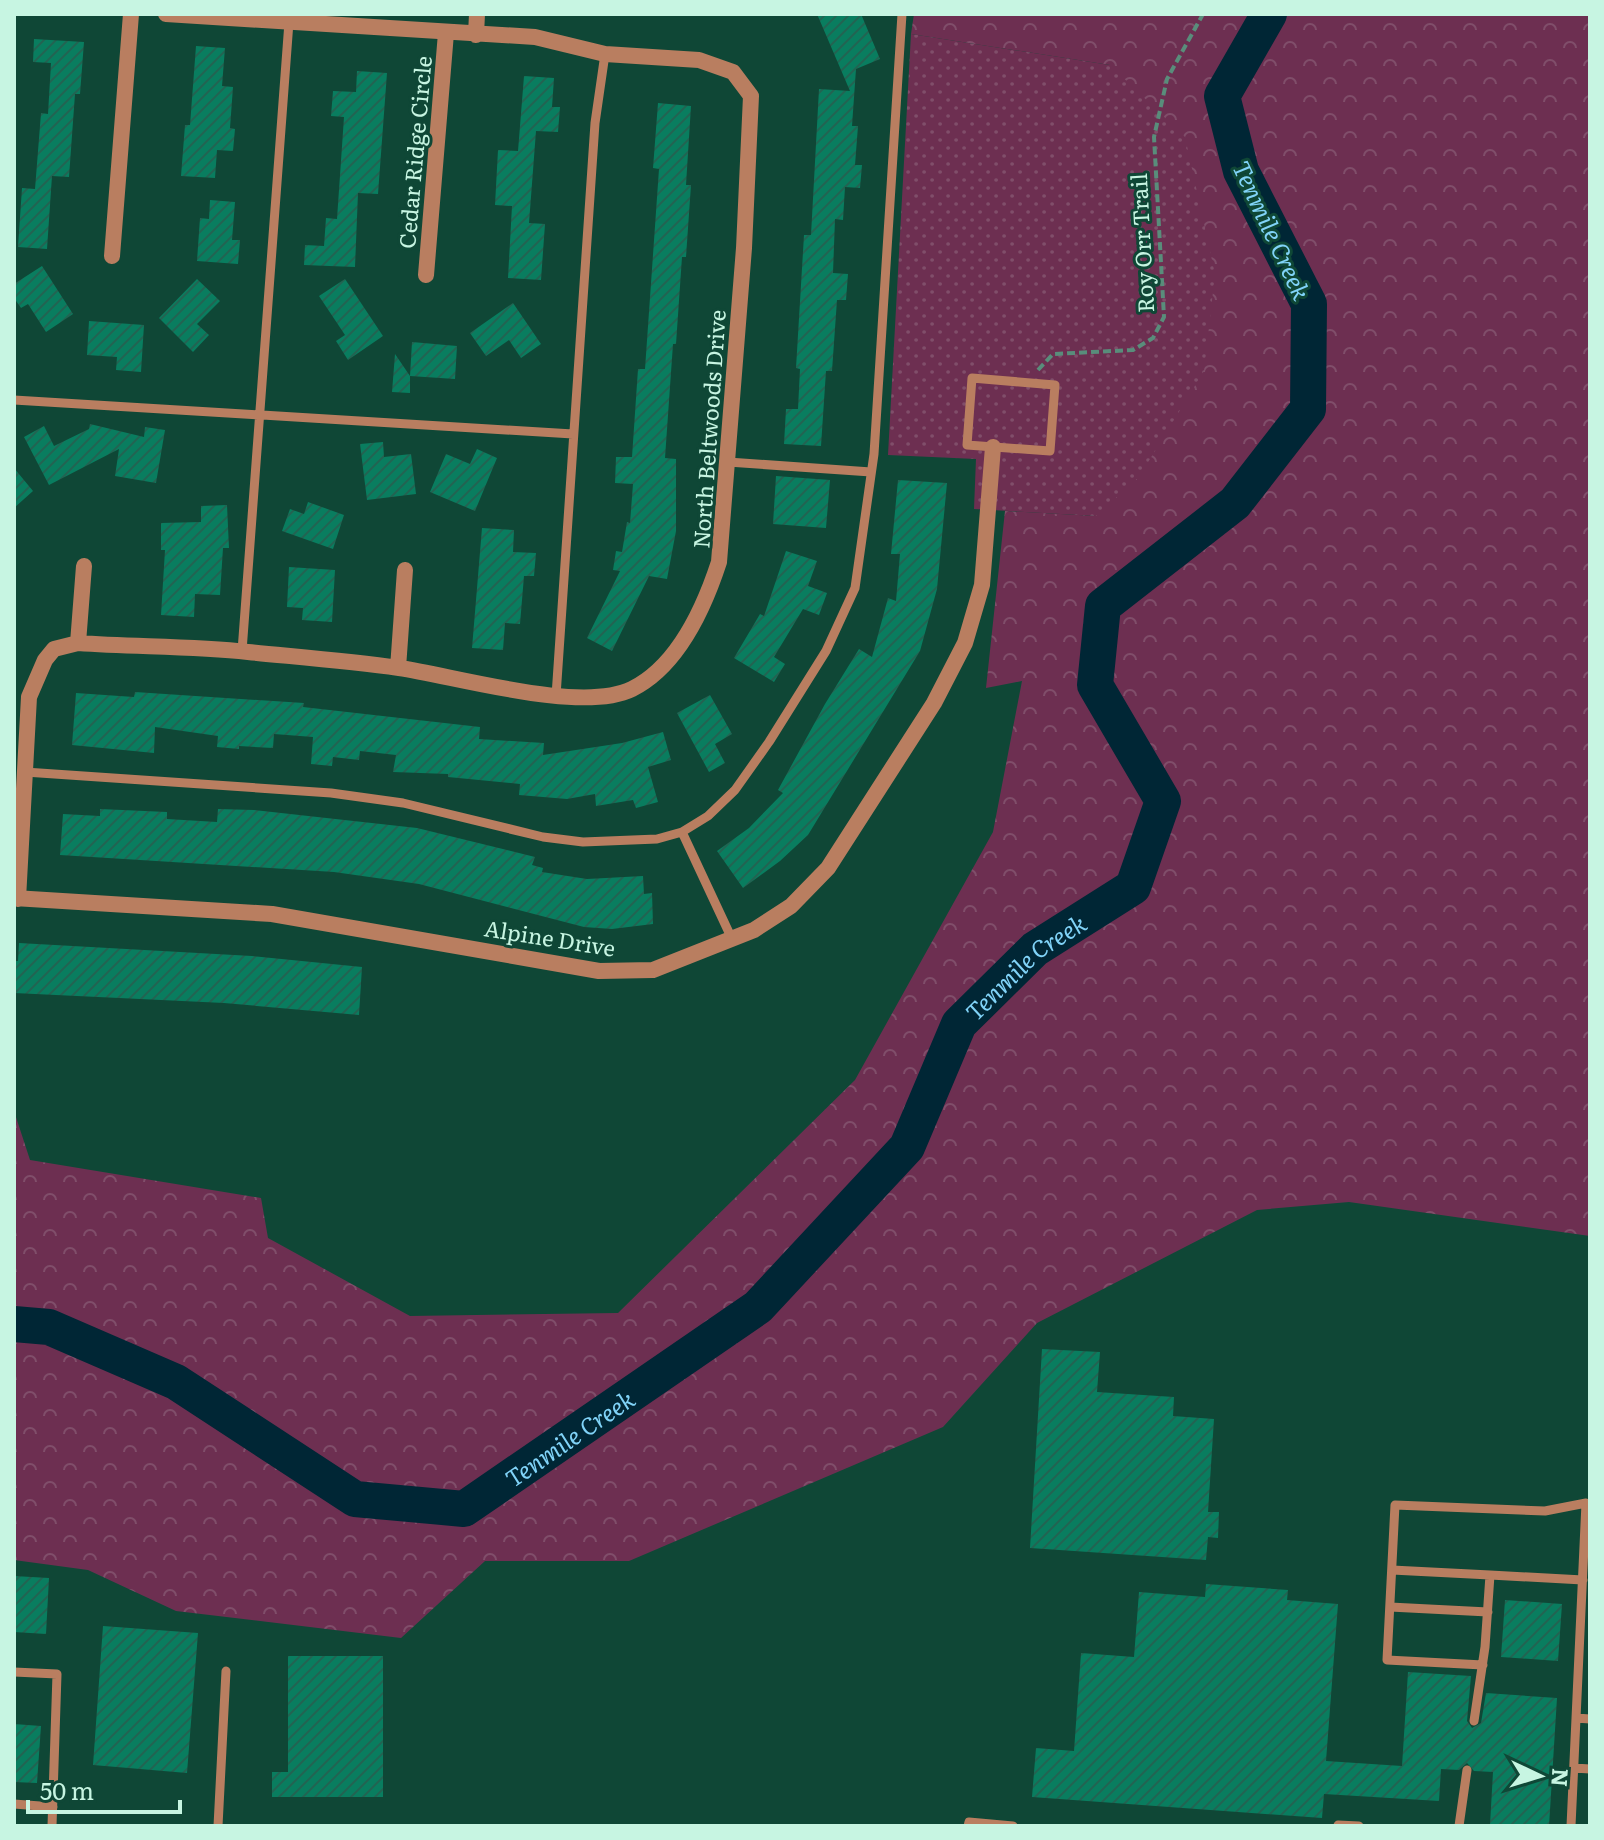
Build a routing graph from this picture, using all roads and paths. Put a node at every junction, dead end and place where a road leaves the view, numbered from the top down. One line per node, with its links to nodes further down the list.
1 (131, 14): 10 (street)
2 (166, 14): 6 (street, North Beltwoods Drive)
3 (477, 14): 8 (street)
4 (902, 14): 18 (lane)
5 (1203, 14): 12 (path, Roy Orr Trail)
6 (289, 22): 7 (street, North Beltwoods Drive); 14 (lane)
7 (446, 33): 8 (street, North Beltwoods Drive); 11 (street, Cedar Ridge Circle)
8 (476, 35): 9 (street, North Beltwoods Drive)
9 (605, 54): 15 (lane); 17 (street, North Beltwoods Drive)
10 (112, 256)
11 (426, 275)
12 (1033, 383): 16 (lane); 16 (lane)
13 (14, 400): 14 (lane)
14 (262, 414): 15 (lane); 22 (lane)
15 (573, 434): 24 (lane)
16 (993, 447): 28 (street, Alpine Drive)
17 (728, 462): 18 (lane); 24 (street, North Beltwoods Drive)
18 (871, 472): 26 (lane)
19 (84, 566): 21 (street)
20 (405, 570): 23 (street)
21 (78, 643): 22 (street, North Beltwoods Drive); 25 (street)
22 (242, 651): 23 (street, North Beltwoods Drive)
23 (398, 668): 24 (street, North Beltwoods Drive)
24 (556, 696)
25 (25, 772): 26 (lane); 27 (street)
26 (682, 832): 28 (lane)
27 (16, 898): 28 (street, Alpine Drive)
28 (732, 939)
29 (1588, 1504): 30 (lane); 31 (lane)
30 (1587, 1562): 33 (lane)
31 (1392, 1570): 32 (lane); 34 (lane)
32 (1490, 1575): 33 (lane); 35 (lane)
33 (1583, 1580): 36 (lane)
34 (1390, 1607): 35 (lane); 37 (lane)
35 (1488, 1612): 37 (lane)
36 (1586, 1617): 38 (lane)
37 (1483, 1665): 44 (lane)
38 (1579, 1666): 39 (lane); 42 (lane)
39 (1590, 1666)
40 (226, 1671): 52 (lane)
41 (14, 1672): 49 (lane)
42 (1576, 1718): 43 (lane); 45 (lane)
43 (1590, 1719)
44 (1474, 1721)
45 (1574, 1768): 46 (lane); 57 (lane)
46 (1590, 1769)
47 (1467, 1770): 56 (lane)
48 (14, 1804): 49 (lane)
49 (53, 1807): 51 (lane)
50 (1338, 1825): 55 (lane)
51 (52, 1826)
52 (218, 1826)
53 (968, 1826): 54 (lane)
54 (1013, 1826)
55 (1359, 1826)
56 (1459, 1826)
57 (1571, 1826)

